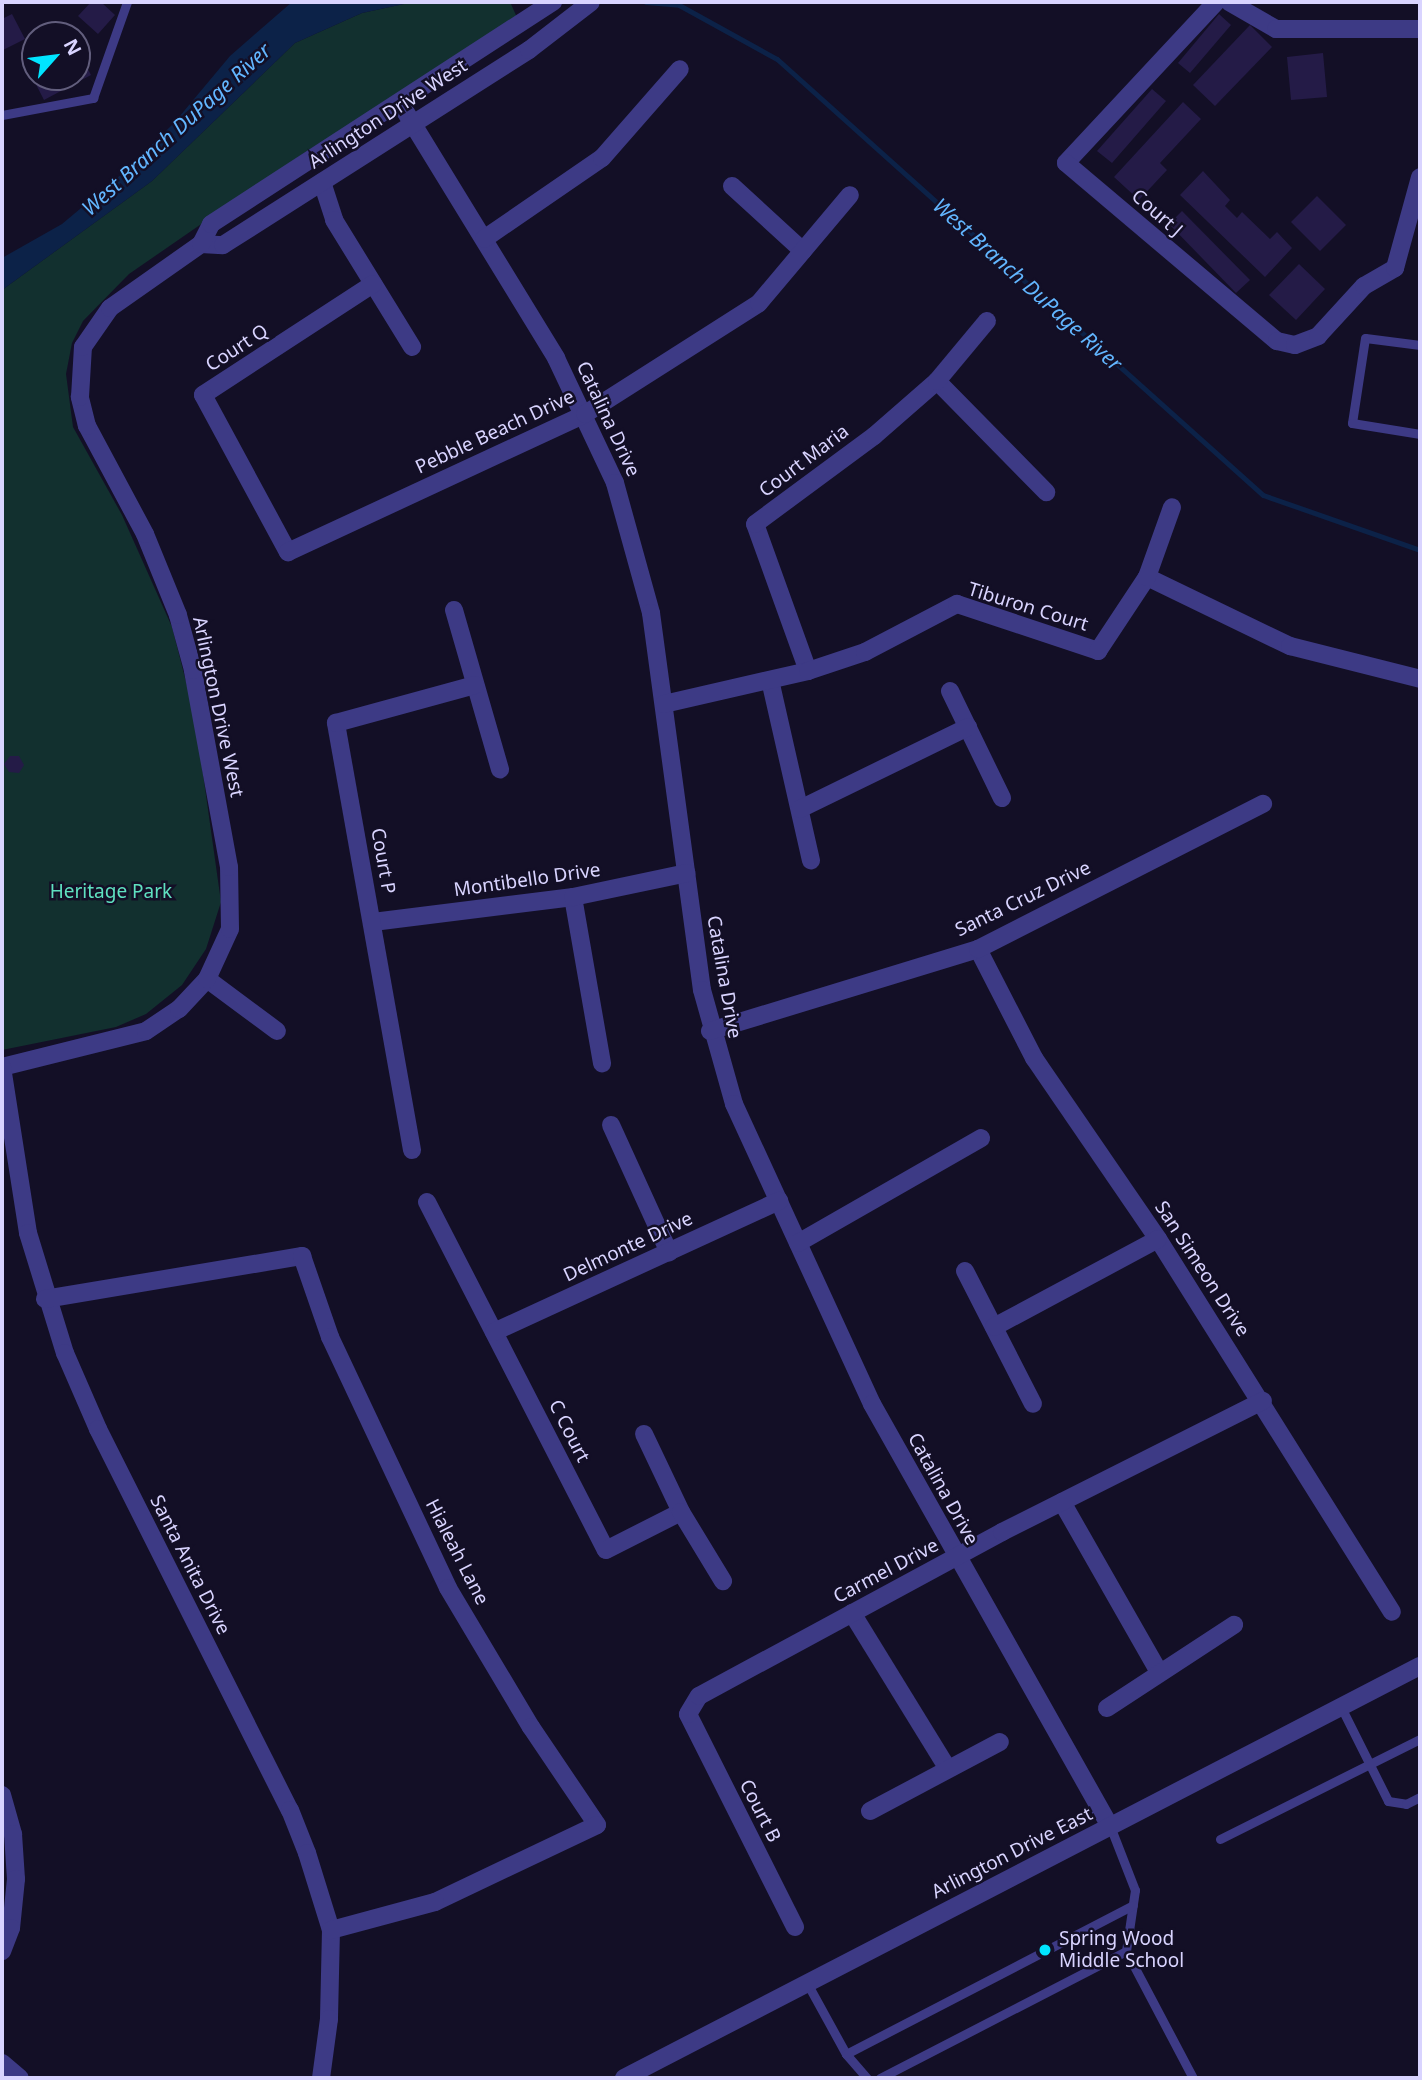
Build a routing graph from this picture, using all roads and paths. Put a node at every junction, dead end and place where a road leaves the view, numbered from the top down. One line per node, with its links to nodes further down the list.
1 (127, 2): 9 (lane)
2 (553, 2): 8 (street, Arlington Drive West)
3 (591, 2): 10 (street, Arlington Drive West)
4 (1216, 2): 11 (street, Court J)
5 (1229, 2): 6 (street)
6 (1420, 29)
7 (680, 69): 15 (street)
8 (400, 103): 10 (street, Catalina Drive); 16 (street, Arlington Drive West)
9 (2, 115)
10 (413, 124): 12 (street, Arlington Drive West); 15 (street, Catalina Drive)
11 (1420, 177)
12 (322, 182): 16 (street, Arlington Drive West); 18 (street)
13 (732, 186): 17 (street)
14 (850, 195): 17 (street, Pebble Beach Drive)
15 (484, 239): 23 (street, Catalina Drive)
16 (201, 244): 46 (street, Arlington Drive West)
17 (803, 251): 23 (street, Pebble Beach Drive)
18 (373, 284): 21 (street); 27 (street, Court Q)
19 (987, 321): 22 (street, Court Maria)
20 (1420, 345): 24 (lane)
21 (412, 347)
22 (937, 381): 25 (street); 30 (street, Court Maria)
23 (585, 414): 27 (street, Pebble Beach Drive); 35 (street, Catalina Drive)
24 (1420, 434)
25 (1046, 492)
26 (1172, 507): 28 (street, Tiburon Court)
27 (288, 552)
28 (1147, 578): 30 (street, Tiburon Court); 31 (street)
29 (454, 610): 33 (street)
30 (808, 671): 32 (street, Tiburon Court)
31 (1420, 679)
32 (770, 680): 35 (street, Tiburon Court); 40 (street)
33 (475, 685): 37 (street); 44 (street, Court P)
34 (950, 691): 36 (street)
35 (664, 704): 42 (street, Catalina Drive)
36 (968, 727): 38 (street); 40 (street)
37 (500, 769)
38 (1002, 798)
39 (1263, 804): 45 (street, Santa Cruz Drive)
40 (800, 809): 41 (street)
41 (811, 860)
42 (687, 873): 43 (street, Montibello Drive); 48 (street, Catalina Drive)
43 (573, 897): 44 (street, Montibello Drive); 49 (street)
44 (373, 922): 53 (street, Court P)
45 (978, 949): 48 (street, Santa Cruz Drive); 56 (street, San Simeon Drive)
46 (207, 979): 47 (street); 50 (street, Arlington Drive West)
47 (276, 1031)
48 (710, 1031): 54 (street, Catalina Drive)
49 (602, 1064)
50 (2, 1067): 60 (street, Santa Anita Drive)
51 (611, 1125): 58 (street)
52 (981, 1138): 57 (street)
53 (412, 1150)
54 (779, 1200): 57 (street, Catalina Drive); 58 (street, Delmonte Drive)
55 (427, 1202): 62 (street, C Court)
56 (1158, 1239): 61 (street); 63 (street, San Simeon Drive)
57 (798, 1243): 68 (street, Catalina Drive)
58 (669, 1252): 62 (street, Delmonte Drive)
59 (965, 1271): 61 (street)
60 (45, 1299): 89 (street, Santa Anita Drive); 89 (street, Hialeah Lane)
61 (994, 1327): 64 (street)
62 (494, 1332): 67 (street, C Court)
63 (1263, 1401): 66 (street, Carmel Drive); 70 (street, San Simeon Drive)
64 (1033, 1404)
65 (644, 1434): 67 (street)
66 (1062, 1502): 68 (street, Carmel Drive); 74 (street)
67 (681, 1512): 69 (street)
68 (956, 1556): 71 (street, Carmel Drive); 85 (street, Catalina Drive)
69 (723, 1581)
70 (1392, 1612)
71 (852, 1613): 77 (street, Carmel Drive); 81 (street)
72 (1234, 1625): 74 (street)
73 (1420, 1666): 75 (street, Arlington Drive East)
74 (1159, 1672): 76 (street)
75 (1341, 1707): 80 (lane); 85 (street, Arlington Drive East)
76 (1107, 1708)
77 (688, 1714): 88 (street, Court B)
78 (1420, 1740): 80 (lane)
79 (1000, 1742): 81 (street)
80 (1369, 1765): 83 (lane); 86 (lane)
81 (948, 1769): 84 (street)
82 (2, 1795): 90 (street)
83 (1420, 1797)
84 (870, 1811)
85 (1110, 1826): 87 (lane); 92 (street, Arlington Drive East)
86 (1220, 1839)
87 (1133, 1905): 91 (lane); 93 (lane)
88 (795, 1927)
89 (331, 1930): 96 (street, Santa Anita Drive)
90 (2, 1951)
91 (1126, 1951): 99 (lane); 100 (lane)
92 (807, 1983): 93 (lane); 97 (street, Arlington Drive East)
93 (846, 2054): 98 (lane)
94 (2, 2063): 95 (street)
95 (20, 2078)
96 (321, 2078)
97 (624, 2078)
98 (867, 2078)
99 (880, 2078)
100 (1193, 2078)

